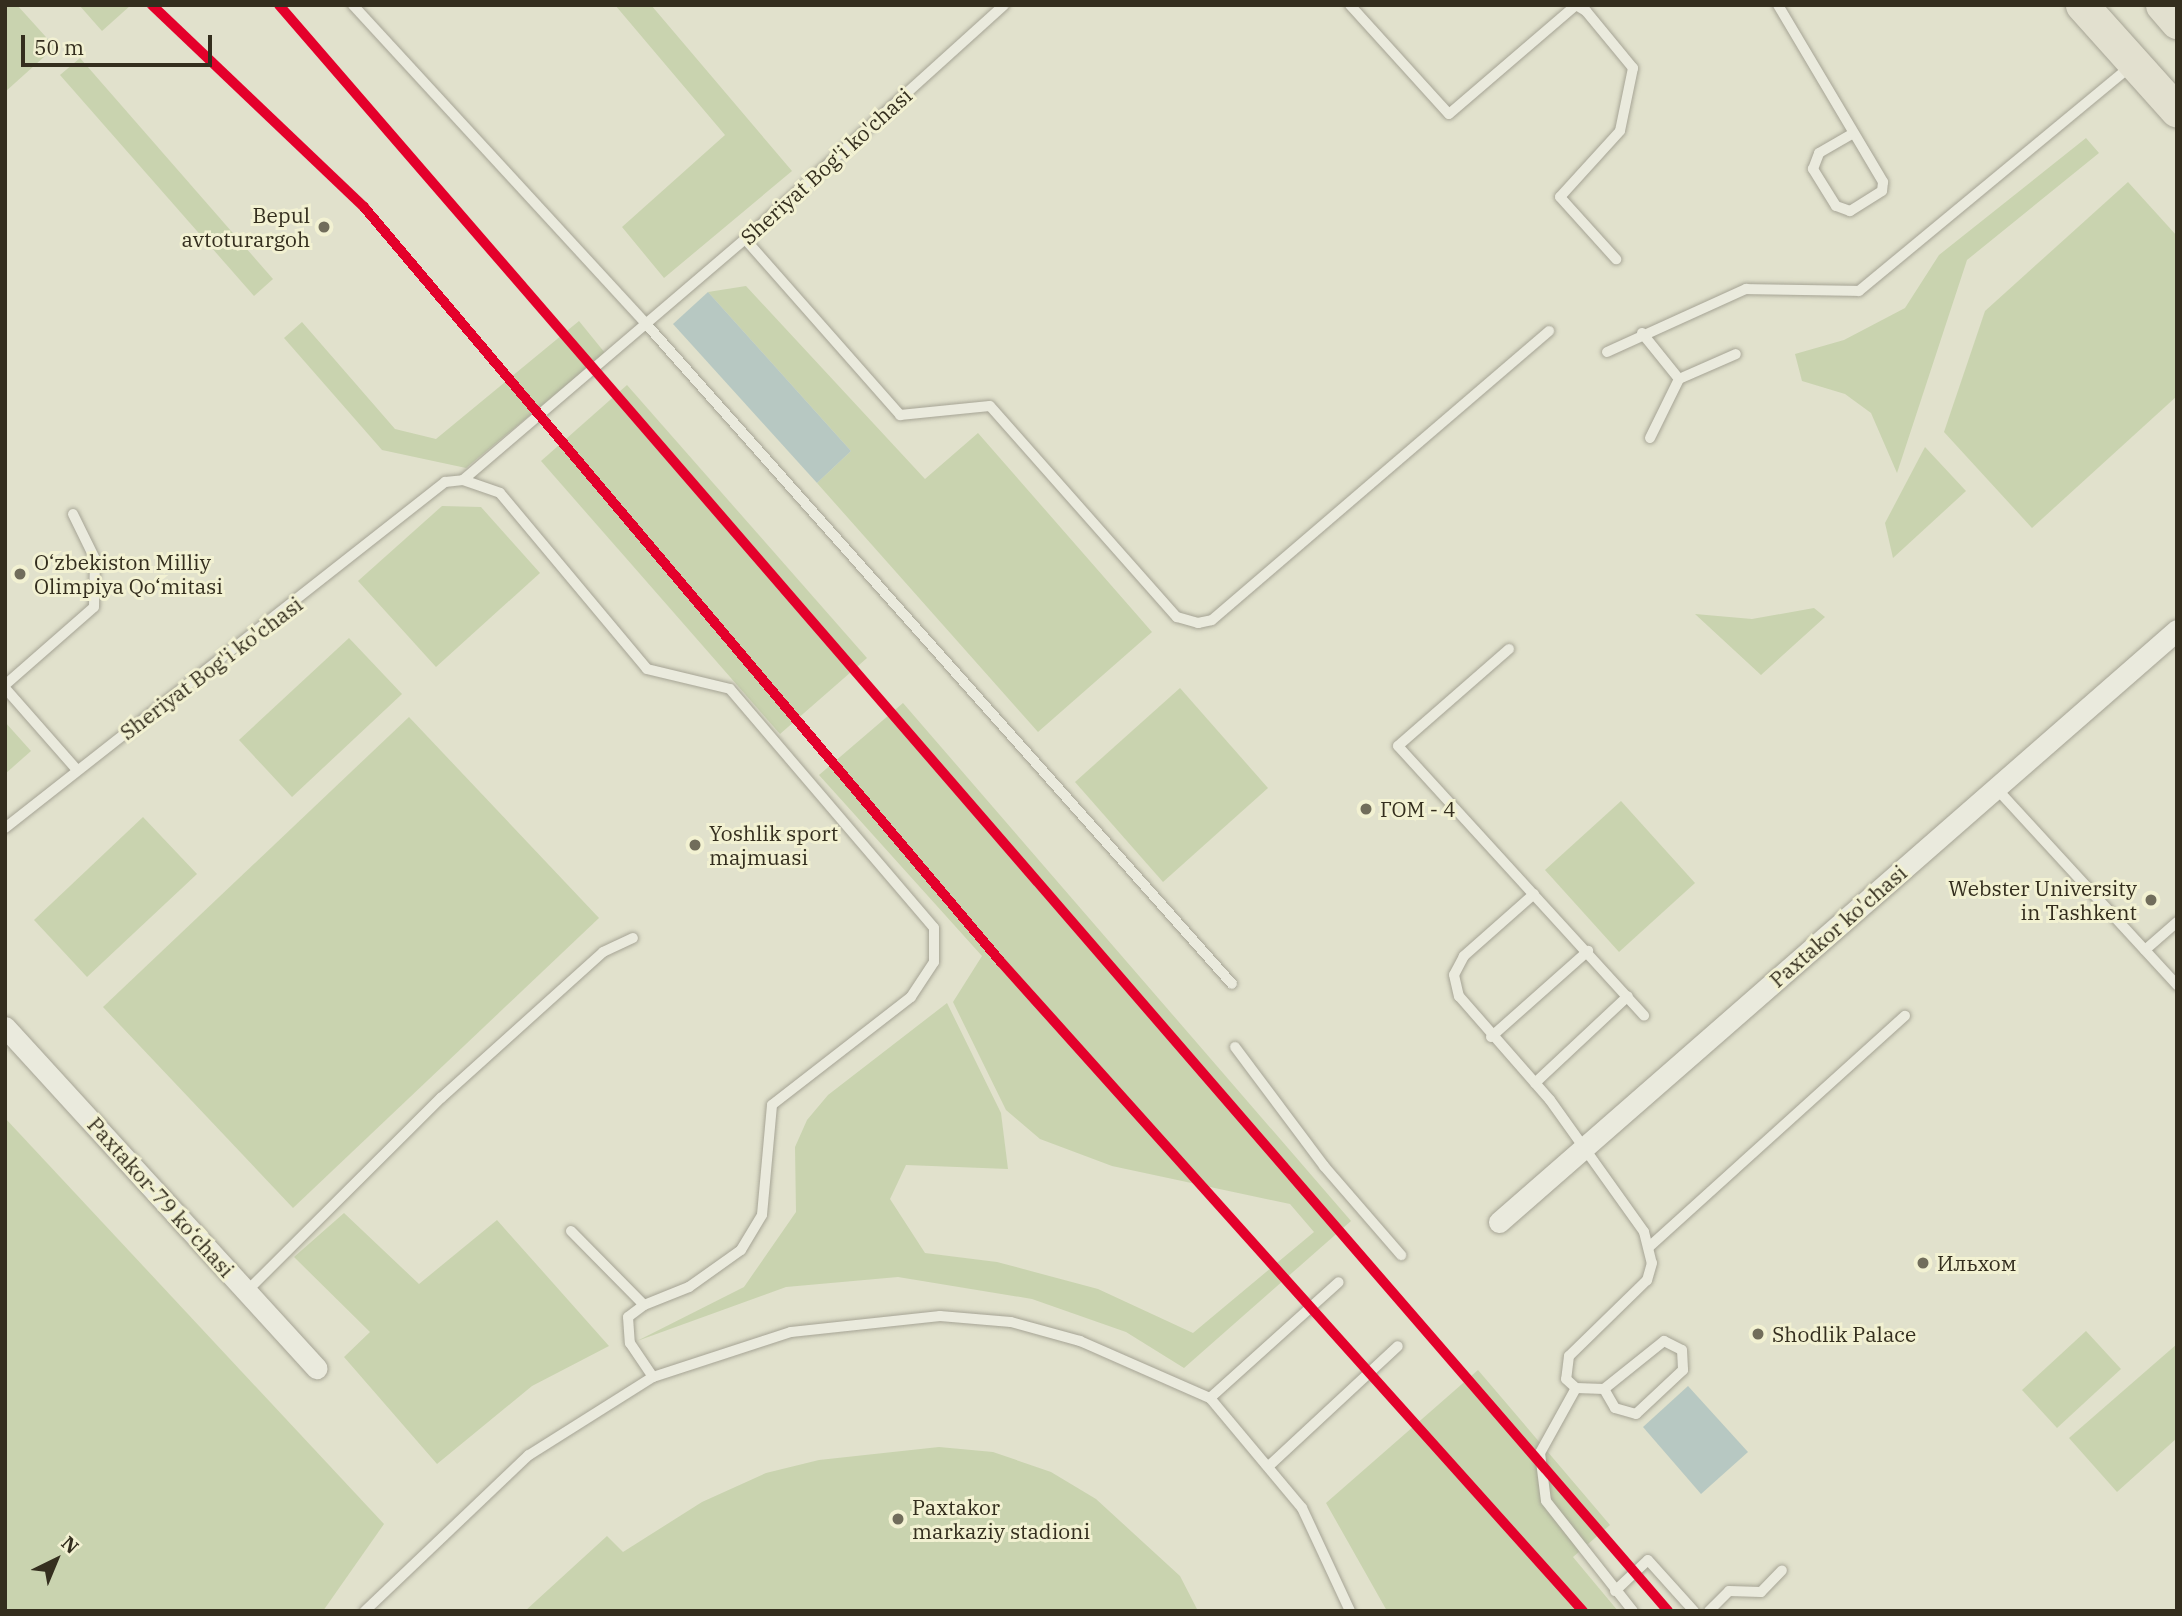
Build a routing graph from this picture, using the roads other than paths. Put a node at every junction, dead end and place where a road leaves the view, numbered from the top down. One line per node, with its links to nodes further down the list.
1 (353, 5): 12 (lane)
2 (1004, 5): 10 (lane, Sheriyat Bog'i ko'chasi)
3 (1350, 5): 11 (lane)
4 (1778, 5): 9 (lane)
5 (2082, 5): 6 (main road)
6 (2134, 64): 7 (main road); 8 (main road); 14 (lane)
7 (2177, 102)
8 (2177, 111)
9 (1853, 133): 9 (lane)
10 (745, 240): 12 (lane, Sheriyat Bog'i ko'chasi); 13 (lane)
11 (1616, 259)
12 (647, 325): 19 (lane, Sheriyat Bog'i ko'chasi); 32 (lane)
13 (1549, 331)
14 (1642, 333): 15 (lane); 17 (lane)
15 (1607, 352)
16 (1736, 354): 17 (lane)
17 (1679, 379): 18 (lane)
18 (1650, 438)
19 (463, 480): 24 (lane, Sheriyat Bog'i ko'chasi); 48 (lane)
20 (73, 514): 23 (lane)
21 (2177, 630): 25 (street, Paxtakor ko'chasi)
22 (1508, 649): 27 (lane)
23 (5, 686): 24 (lane)
24 (78, 770): 26 (lane, Sheriyat Bog'i ko'chasi)
25 (1996, 788): 30 (lane); 41 (street, Paxtakor ko'chasi)
26 (5, 828)
27 (1534, 894): 31 (lane); 38 (lane)
28 (2177, 922): 30 (lane)
29 (633, 939): 47 (lane)
30 (2145, 950): 33 (lane)
31 (1588, 951): 34 (lane); 38 (lane)
32 (1232, 984)
33 (2177, 985)
34 (1628, 996): 35 (lane); 40 (lane)
35 (1644, 1015)
36 (1905, 1016): 44 (lane)
37 (5, 1027): 47 (street, Paxtakor-79 ko‘chasi)
38 (1491, 1037): 40 (lane)
39 (1235, 1047): 45 (lane)
40 (1535, 1083): 41 (lane)
41 (1586, 1146): 42 (street, Paxtakor ko'chasi); 44 (lane)
42 (1499, 1222)
43 (571, 1231): 48 (lane)
44 (1649, 1247): 52 (lane)
45 (1401, 1255)
46 (1339, 1282): 54 (lane)
47 (247, 1291): 50 (street, Paxtakor-79 ko‘chasi)
48 (644, 1305): 51 (lane)
49 (1398, 1346): 55 (lane)
50 (316, 1368)
51 (653, 1377): 54 (lane); 58 (lane)
52 (1576, 1388): 53 (lane); 57 (lane)
53 (1604, 1389): 53 (lane)
54 (1210, 1398): 55 (lane)
55 (1271, 1464): 59 (lane)
56 (1782, 1570): 62 (lane)
57 (1615, 1591): 60 (lane); 61 (lane)
58 (365, 1611)
59 (1350, 1611)
60 (1633, 1611)
61 (1694, 1611)
62 (1709, 1611)

